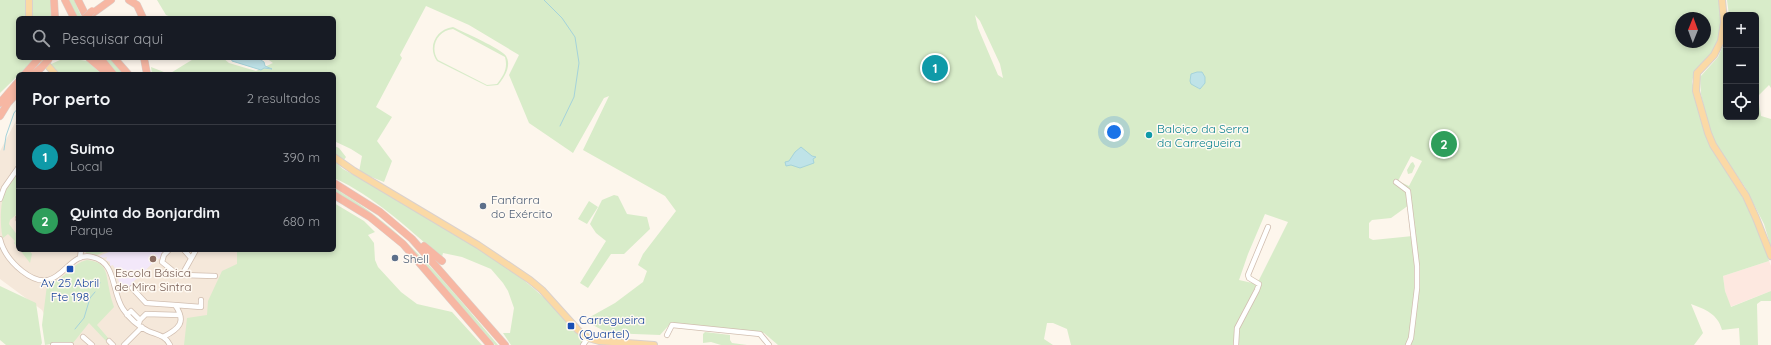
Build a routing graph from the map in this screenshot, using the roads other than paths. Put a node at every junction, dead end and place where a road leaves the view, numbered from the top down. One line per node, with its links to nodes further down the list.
1 (29, 0): 10 (main road)
2 (54, 0): 11 (highway)
3 (65, 0): 12 (highway)
4 (104, 0): 13 (highway)
5 (111, 0): 13 (highway)
6 (129, 0): 14 (highway)
7 (137, 0): 15 (highway)
8 (1722, 0): 47 (main road)
9 (79, 2): 13 (highway)
10 (29, 16)
11 (55, 16)
12 (73, 16)
13 (89, 16)
14 (142, 16)
15 (146, 16)
16 (43, 60): 21 (highway); 22 (highway); 23 (main road)
17 (91, 60): 24 (highway)
18 (102, 60): 25 (highway)
19 (116, 60): 26 (highway)
20 (144, 60): 27 (highway)
21 (28, 72)
22 (35, 72)
23 (53, 72)
24 (106, 72)
25 (111, 72)
26 (126, 72)
27 (147, 72)
28 (16, 85): 30 (highway)
29 (16, 95): 31 (highway)
30 (0, 103)
31 (0, 115)
32 (336, 158): 68 (main road)
33 (16, 171): 37 (street)
34 (1396, 182): 83 (street)
35 (336, 184): 42 (highway)
36 (336, 196): 38 (highway)
37 (0, 199)
38 (348, 203): 39 (highway); 64 (highway)
39 (370, 222)
40 (1268, 227): 82 (street)
41 (0, 239): 48 (street)
42 (412, 239): 50 (highway); 77 (highway)
43 (81, 252): 48 (street)
44 (167, 252): 51 (street)
45 (186, 252): 49 (street)
46 (195, 252): 49 (street)
47 (1771, 256)
48 (80, 258): 58 (street)
49 (191, 258): 51 (street)
50 (442, 261)
51 (182, 275): 52 (street)
52 (215, 276)
53 (132, 288): 56 (street)
54 (201, 300): 56 (street)
55 (128, 306): 58 (street)
56 (174, 306): 59 (street)
57 (451, 306): 64 (highway)
58 (129, 313): 60 (street)
59 (180, 315): 60 (street); 67 (street)
60 (140, 324): 62 (street); 63 (street)
61 (500, 330): 78 (highway)
62 (150, 331): 63 (street); 67 (street)
63 (135, 335): 74 (street)
64 (481, 335): 76 (highway)
65 (667, 335): 81 (street)
66 (83, 336): 72 (street)
67 (163, 336): 75 (street)
68 (588, 338): 79 (street); 80 (main road)
69 (109, 341): 73 (street)
70 (54, 345): 71 (street)
71 (71, 345)
72 (92, 345)
73 (113, 345)
74 (124, 345)
75 (170, 345)
76 (490, 345)
77 (505, 345)
78 (508, 345)
79 (584, 345)
80 (654, 345)
81 (769, 345)
82 (1236, 345)
83 (1408, 345)

